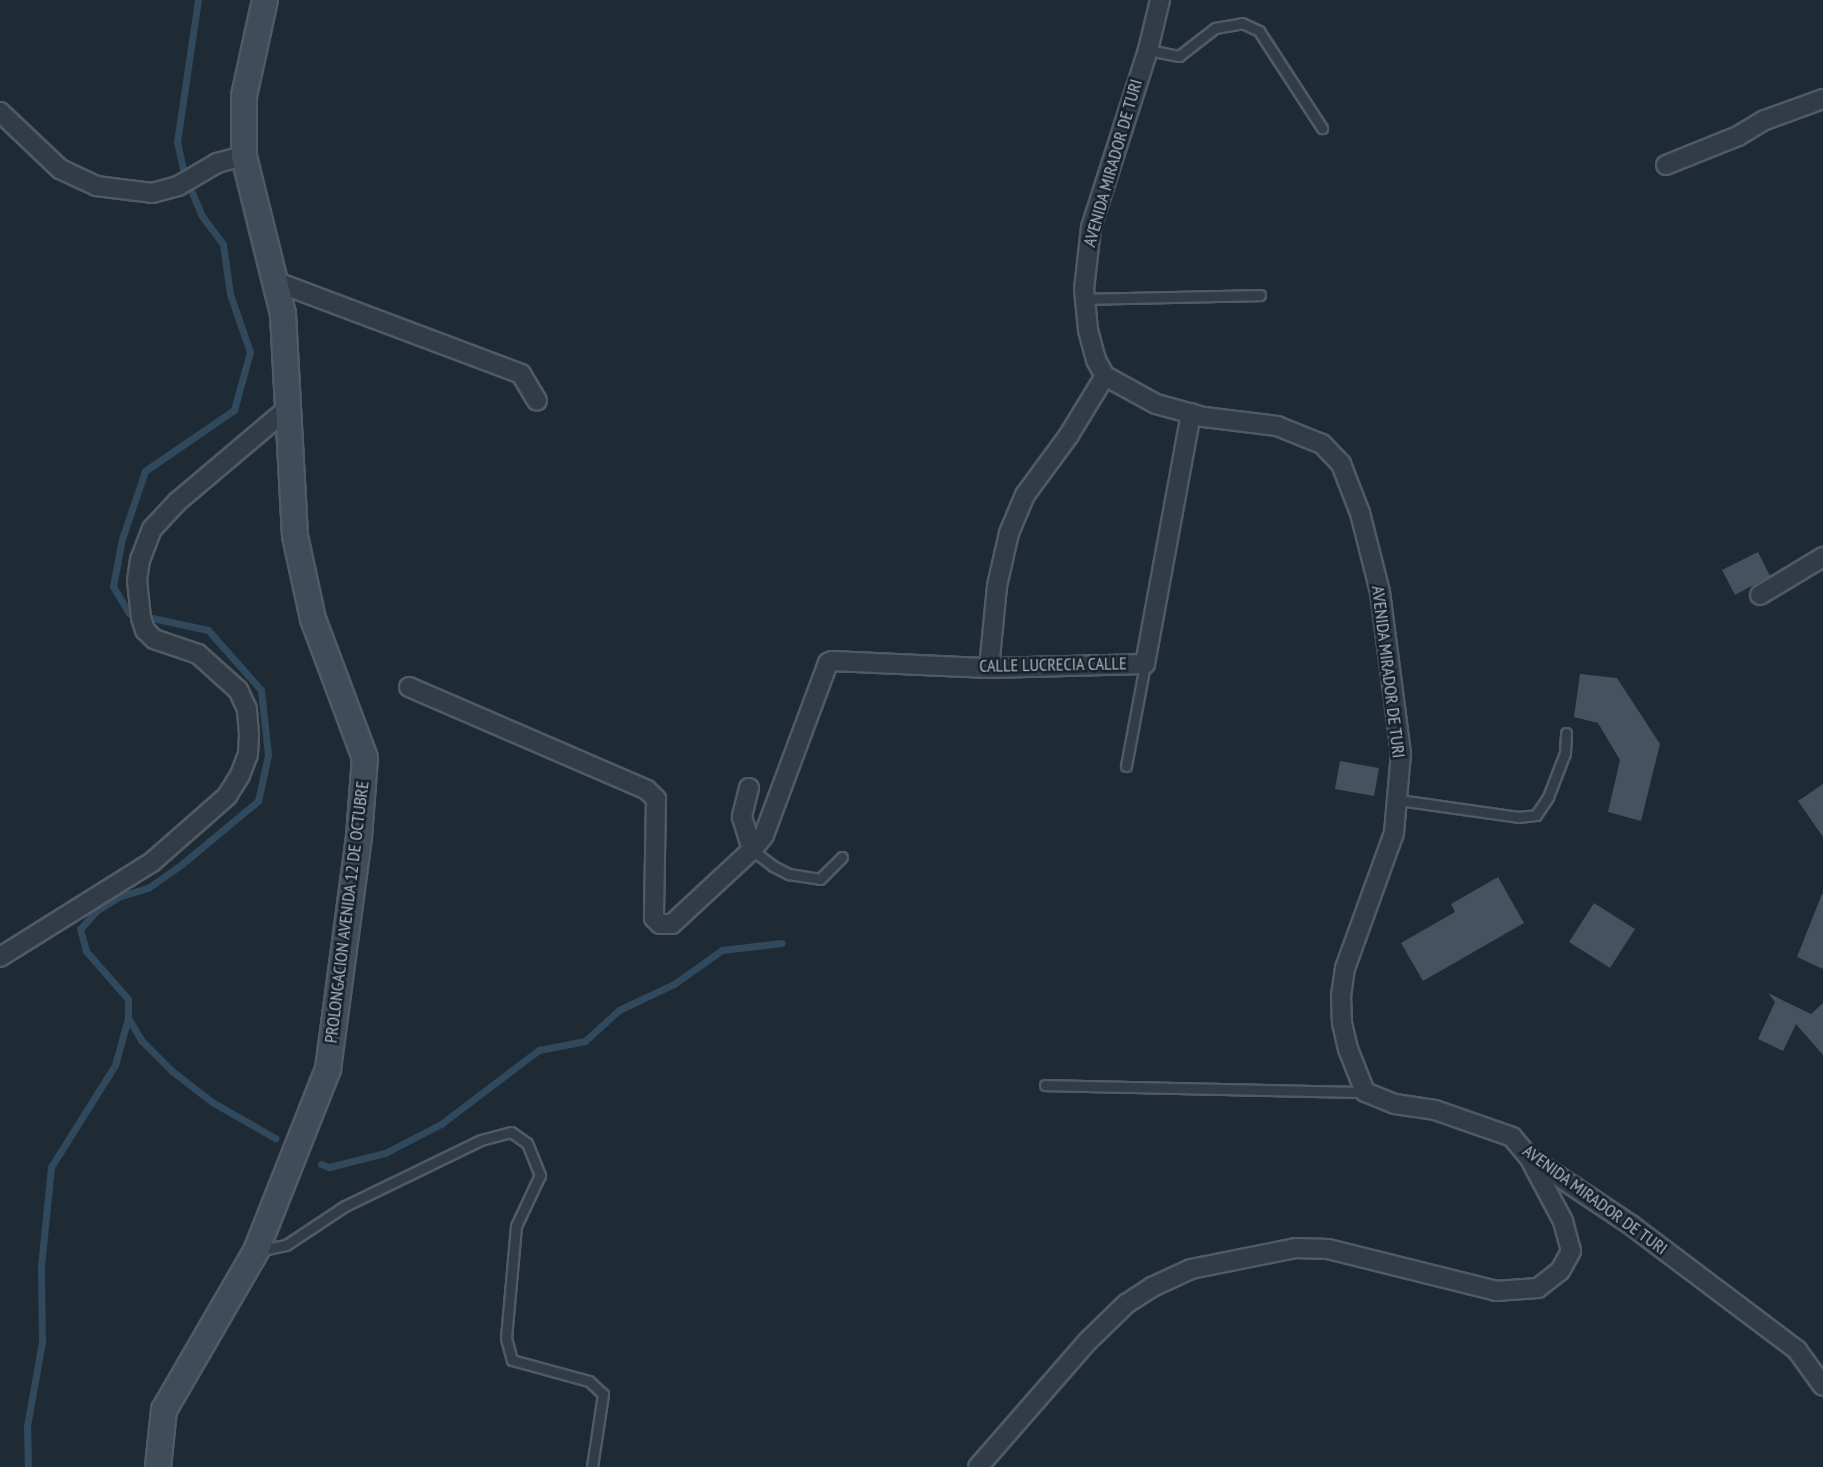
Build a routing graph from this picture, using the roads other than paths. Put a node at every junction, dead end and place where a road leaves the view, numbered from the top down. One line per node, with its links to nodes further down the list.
1 (265, 0): 7 (main road, PROLONGACION AVENIDA 12 DE OCTUBRE)
2 (1160, 0): 3 (street, AVENIDA MIRADOR DE TURI)
3 (1148, 50): 6 (lane); 11 (street, AVENIDA MIRADOR DE TURI)
4 (1823, 99): 8 (street)
5 (0, 112): 7 (street)
6 (1322, 128)
7 (244, 156): 9 (main road, PROLONGACION AVENIDA 12 DE OCTUBRE)
8 (1665, 165)
9 (274, 281): 13 (street); 14 (main road, PROLONGACION AVENIDA 12 DE OCTUBRE)
10 (1260, 295): 11 (lane)
11 (1085, 299): 12 (street, AVENIDA MIRADOR DE TURI)
12 (1105, 376): 15 (street, AVENIDA MIRADOR DE TURI); 19 (street)
13 (537, 401)
14 (286, 410): 27 (street); 31 (main road, PROLONGACION AVENIDA 12 DE OCTUBRE)
15 (1191, 414): 18 (street, CALLE LUCRECIA CALLE); 24 (street, AVENIDA MIRADOR DE TURI)
16 (1823, 557): 17 (street)
17 (1760, 595)
18 (1145, 664): 19 (street, CALLE LUCRECIA CALLE); 22 (lane)
19 (989, 668): 25 (street, CALLE LUCRECIA CALLE)
20 (409, 687): 25 (street)
21 (1566, 733): 24 (lane)
22 (1126, 766)
23 (749, 788): 25 (street)
24 (1399, 800): 29 (street, AVENIDA MIRADOR DE TURI)
25 (752, 850): 26 (lane)
26 (842, 857)
27 (0, 957)
28 (1045, 1084): 29 (lane)
29 (1365, 1092): 30 (street, AVENIDA MIRADOR DE TURI)
30 (1528, 1156): 32 (street, AVENIDA MIRADOR DE TURI); 35 (street)
31 (256, 1251): 33 (main road, PROLONGACION AVENIDA 12 DE OCTUBRE); 34 (lane)
32 (1823, 1386)
33 (158, 1467)
34 (592, 1467)
35 (978, 1467)

